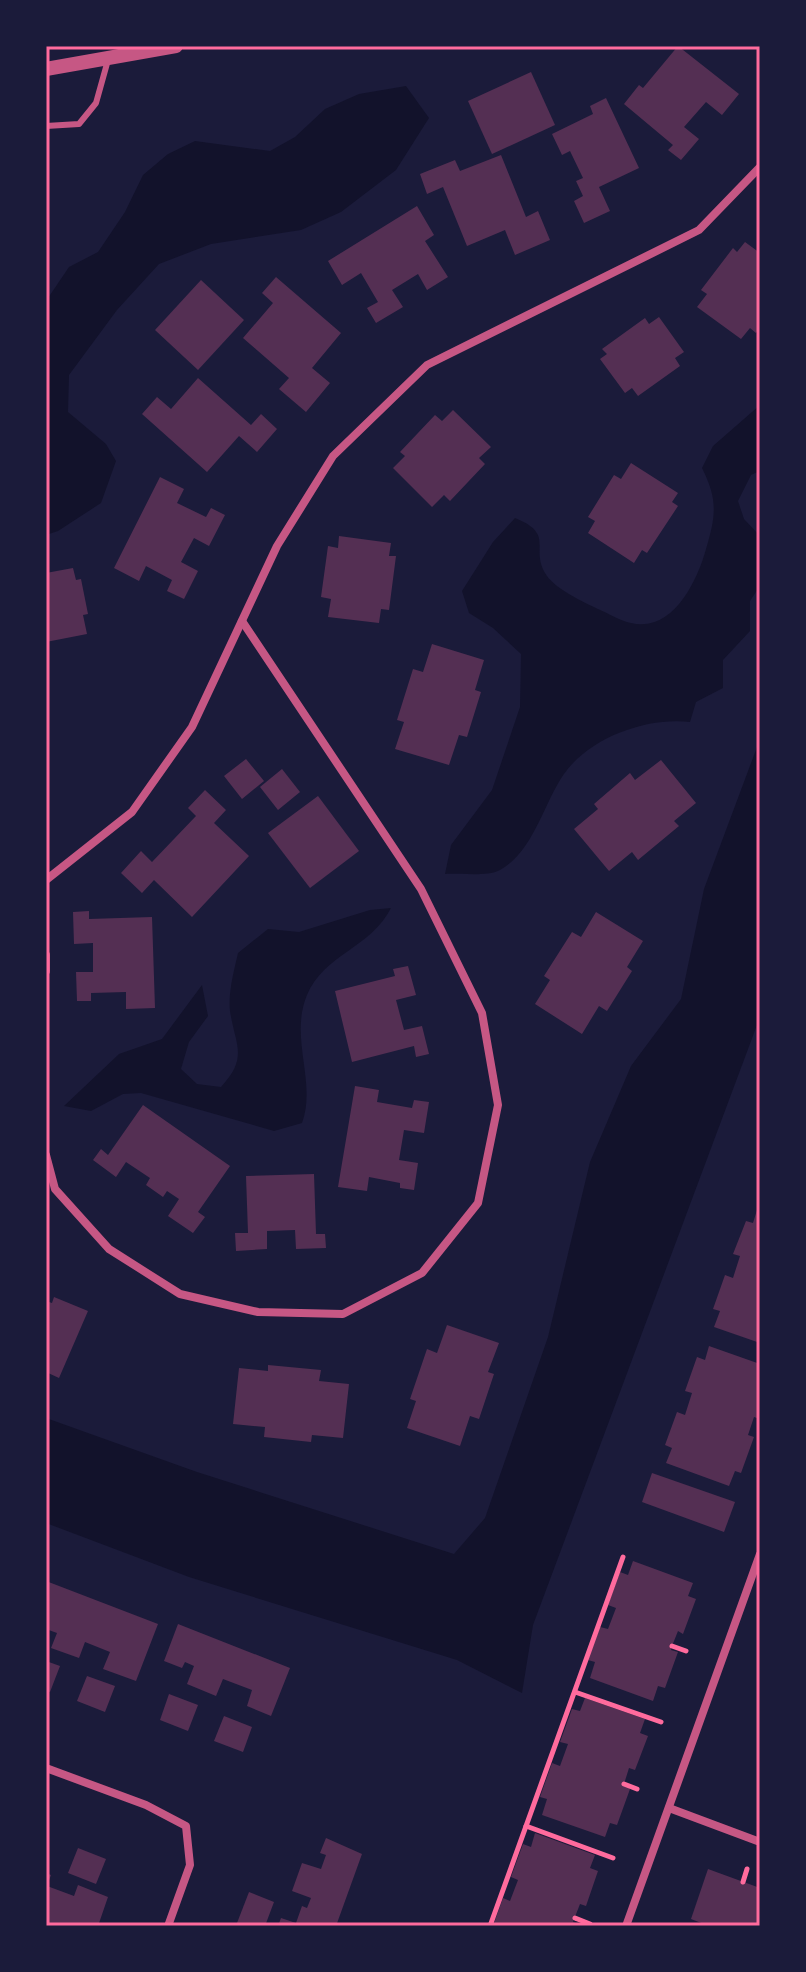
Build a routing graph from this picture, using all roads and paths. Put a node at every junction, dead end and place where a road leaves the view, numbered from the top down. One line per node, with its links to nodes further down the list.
1 (176, 46): 2 (street)
2 (108, 59): 3 (street); 4 (lane)
3 (46, 69)
4 (46, 126)
5 (760, 167): 6 (street)
6 (242, 621): 7 (street); 10 (street)
7 (46, 880)
8 (46, 955): 9 (street)
9 (46, 971)
10 (46, 1155)
11 (760, 1556): 20 (street)
12 (623, 1557): 15 (path)
13 (672, 1646): 14 (path)
14 (686, 1651)
15 (575, 1692): 16 (path); 21 (path)
16 (661, 1722)
17 (46, 1768): 28 (street)
18 (624, 1784): 19 (path)
19 (637, 1789)
20 (669, 1808): 22 (street); 30 (street)
21 (526, 1826): 23 (path); 29 (path)
22 (760, 1842)
23 (613, 1858)
24 (747, 1869): 25 (path)
25 (743, 1882)
26 (575, 1918): 27 (path)
27 (590, 1924)
28 (168, 1926)
29 (490, 1926)
30 (626, 1926)

